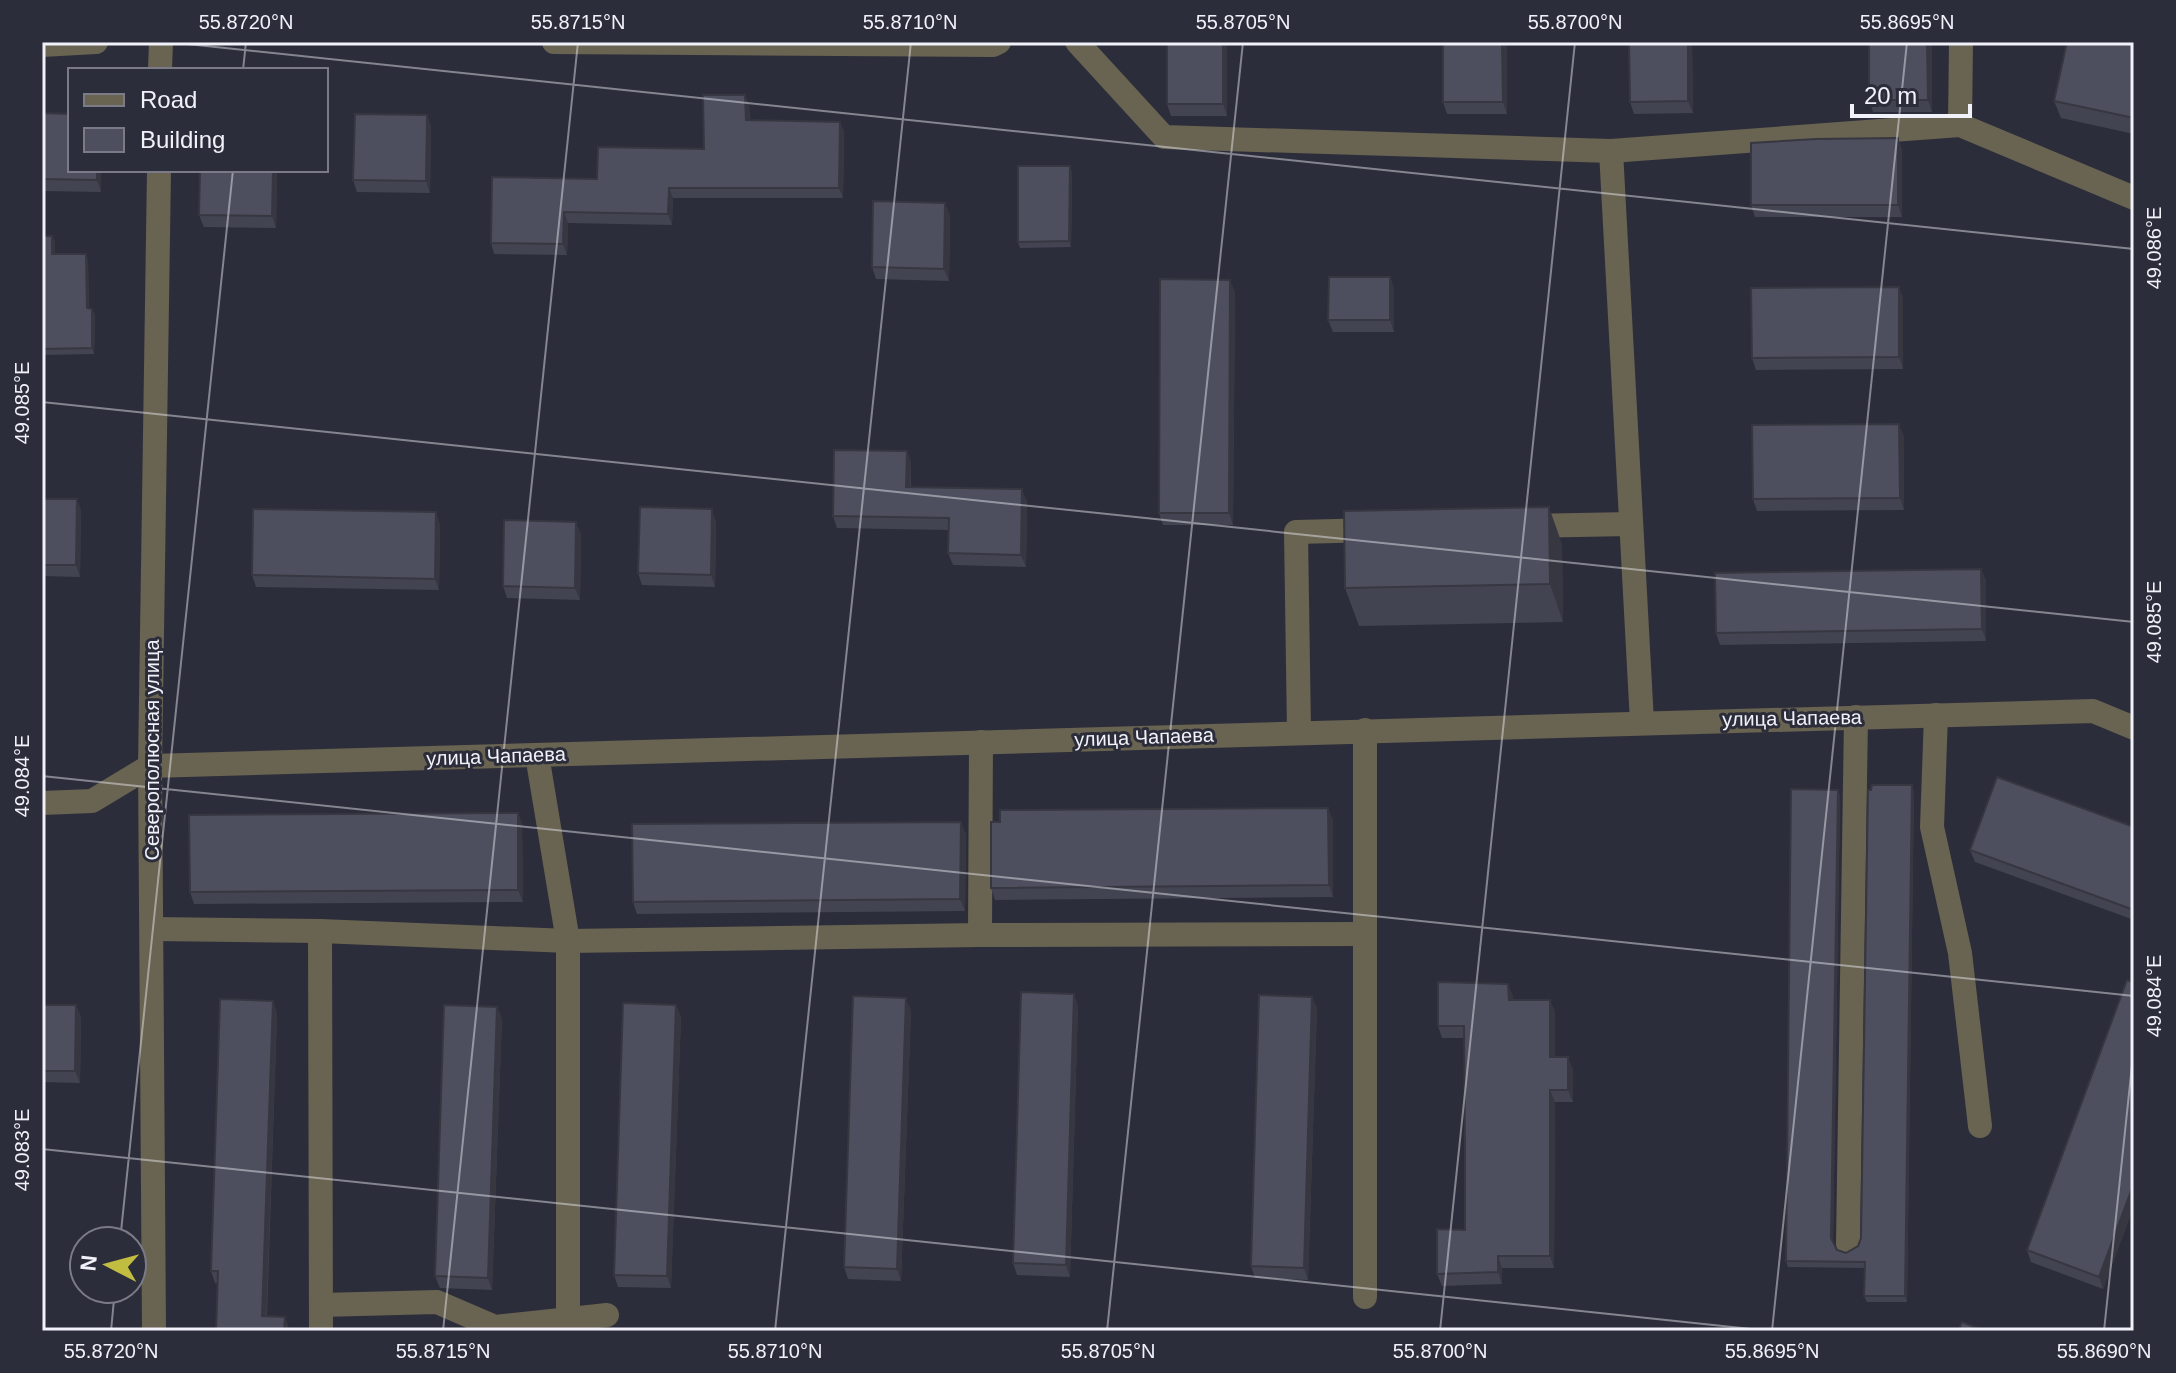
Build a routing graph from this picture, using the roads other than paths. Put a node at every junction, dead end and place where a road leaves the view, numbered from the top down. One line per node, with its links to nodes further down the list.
1 (96, 42): 7 (street)
2 (161, 42): 8 (street)
3 (554, 42): 4 (street)
4 (999, 42)
5 (1077, 42): 10 (street)
6 (1961, 42): 9 (street)
7 (42, 45)
8 (160, 68)
9 (1960, 125): 10 (street); 12 (street)
10 (1611, 151): 13 (street)
11 (159, 172): 24 (street, Северополюсная улица)
12 (2134, 198)
13 (1631, 524): 14 (street); 18 (street)
14 (1503, 527)
15 (1391, 530): 21 (street)
16 (1936, 715): 17 (street, улица Чапаева); 19 (street, улица Чапаева); 31 (street)
17 (1856, 717): 18 (street, улица Чапаева); 32 (street)
18 (1642, 722): 20 (street, улица Чапаева)
19 (2134, 728)
20 (1365, 730): 21 (street, улица Чапаева); 28 (street)
21 (1299, 732): 22 (street, улица Чапаева)
22 (981, 742): 23 (street, улица Чапаева); 29 (street)
23 (537, 755): 24 (street, улица Чапаева); 30 (street)
24 (150, 766): 25 (street); 26 (street, Северополюсная улица)
25 (42, 803)
26 (152, 929): 27 (street); 37 (street, Северополюсная улица)
27 (320, 931): 30 (street); 34 (street)
28 (1364, 934): 29 (street); 33 (street)
29 (980, 935): 30 (street)
30 (568, 941): 36 (street)
31 (1980, 1126)
32 (1848, 1244)
33 (1365, 1297)
34 (321, 1305): 36 (street); 38 (street)
35 (607, 1315): 36 (street)
36 (568, 1319)
37 (154, 1331)
38 (321, 1331)

